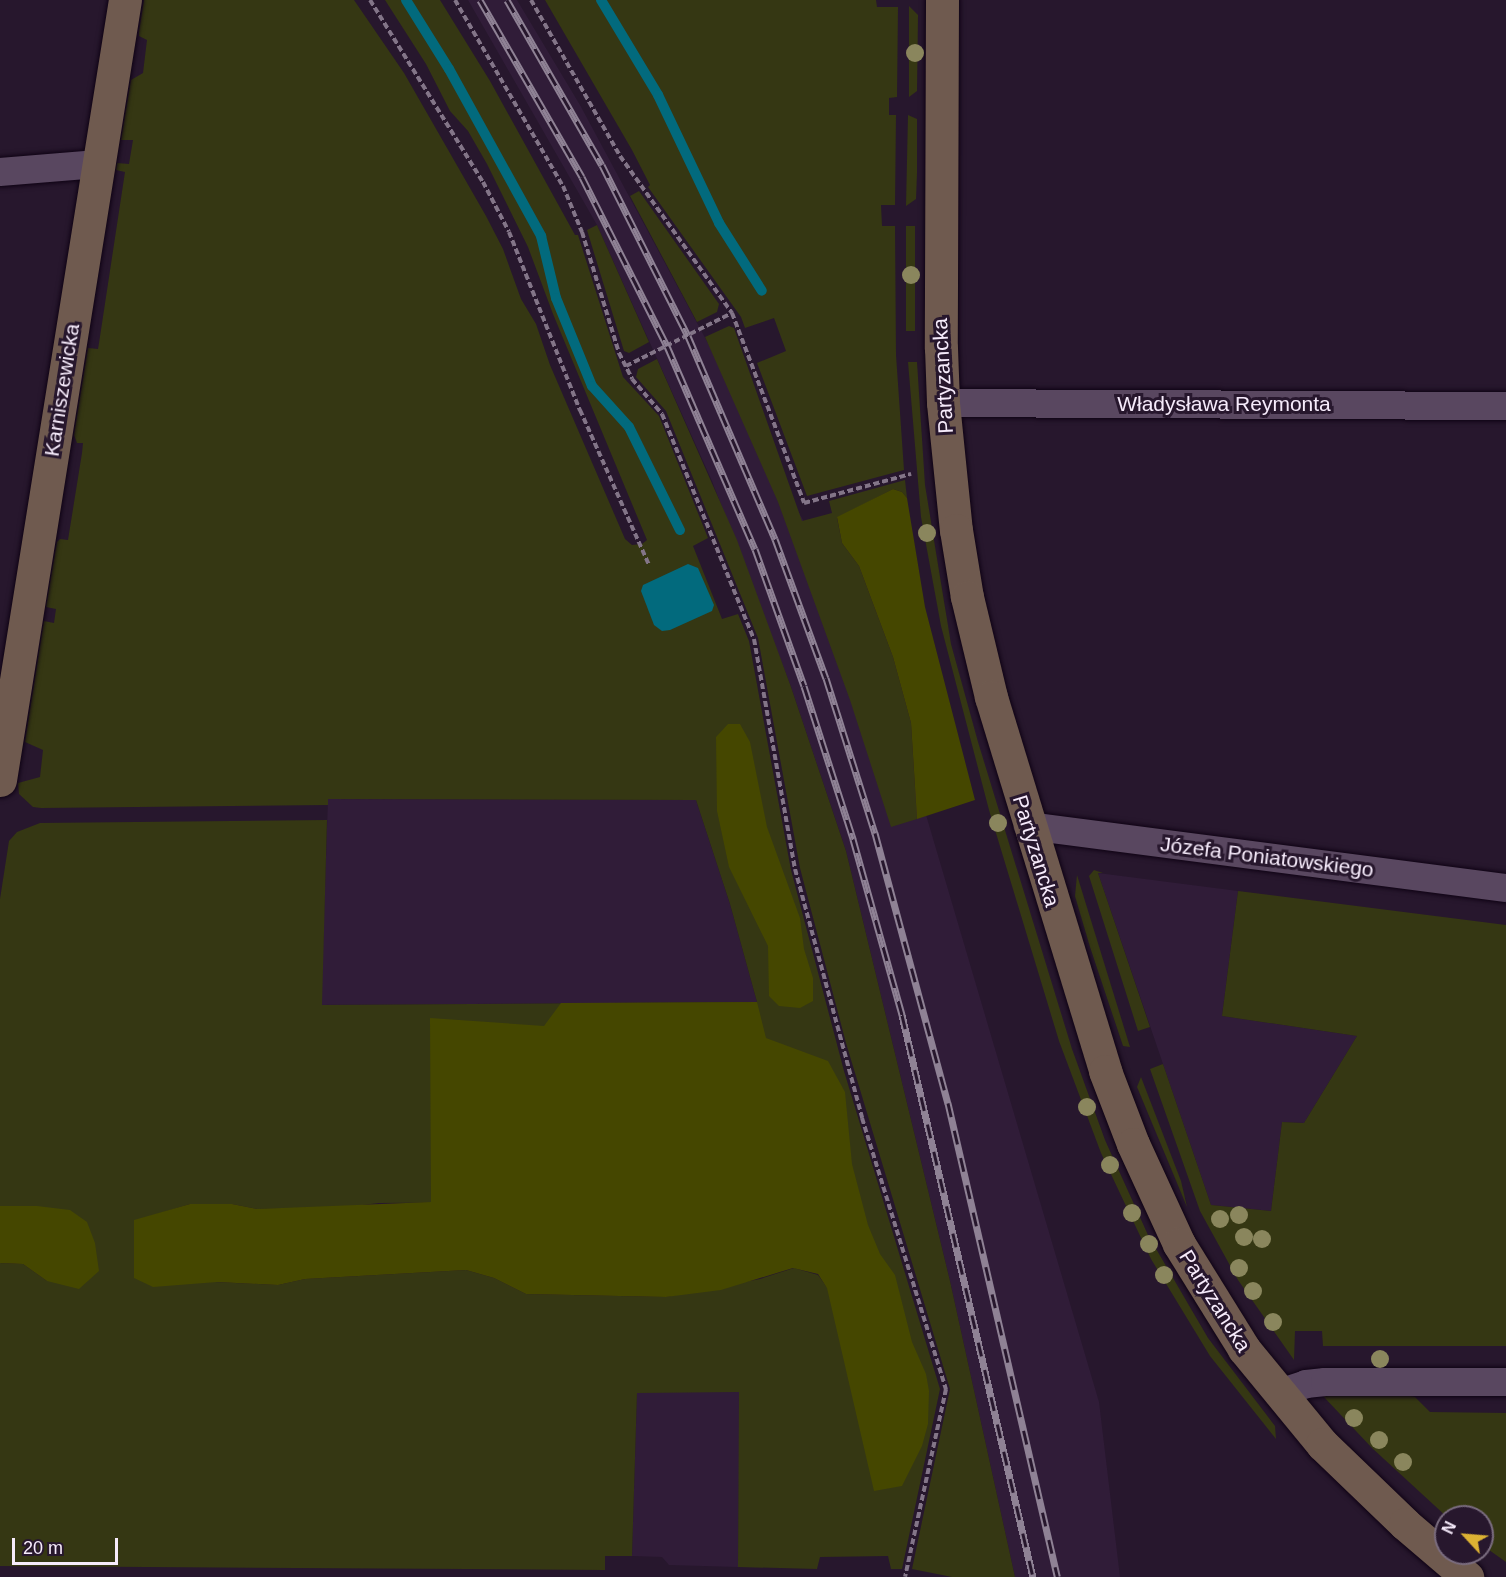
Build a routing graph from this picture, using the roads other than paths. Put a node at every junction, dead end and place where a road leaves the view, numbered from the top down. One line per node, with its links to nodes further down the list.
1 (125, 0): 3 (main road, Karniszewicka)
2 (942, 0): 5 (main road, Partyzancka)
3 (98, 164): 4 (street); 7 (main road, Karniszewicka)
4 (0, 172)
5 (943, 403): 6 (street, Władysława Reymonta); 8 (main road, Partyzancka)
6 (1506, 405)
7 (0, 780)
8 (1028, 826): 9 (street, Józefa Poniatowskiego); 11 (main road, Partyzancka)
9 (1506, 888)
10 (1506, 1382): 11 (street)
11 (1279, 1393): 12 (main road, Partyzancka)
12 (1467, 1577)

